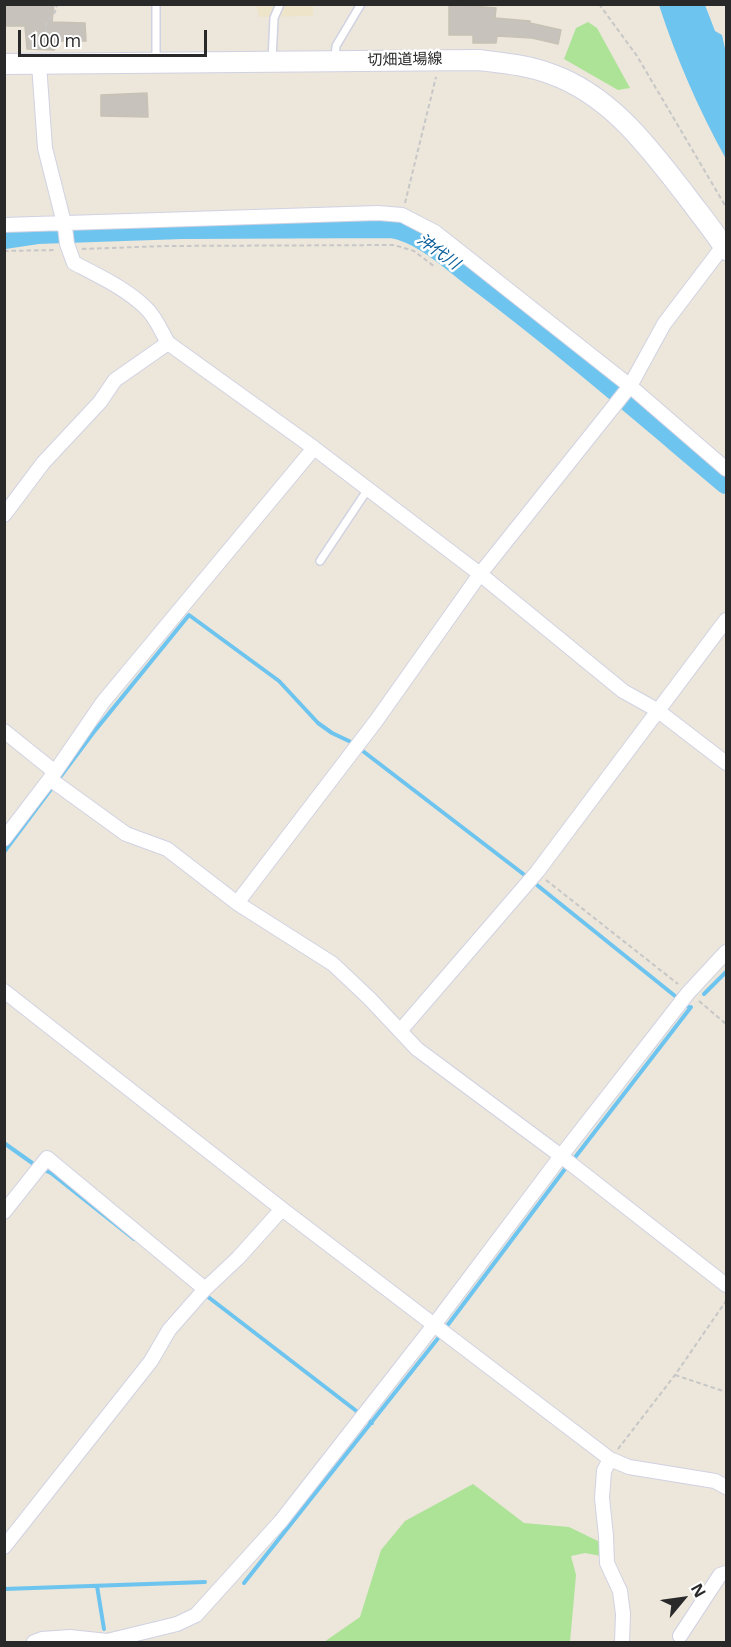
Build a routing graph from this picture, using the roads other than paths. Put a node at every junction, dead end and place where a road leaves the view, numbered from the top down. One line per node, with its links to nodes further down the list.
1 (156, 4): 8 (lane)
2 (280, 4): 5 (lane)
3 (361, 4): 4 (lane)
4 (335, 61): 5 (main road, 切畑道場線); 11 (main road, 切畑道場線)
5 (272, 63): 8 (main road, 切畑道場線)
6 (4, 64): 7 (main road, 切畑道場線)
7 (41, 64): 8 (main road, 切畑道場線); 10 (street)
8 (156, 64)
9 (4, 225): 10 (street)
10 (64, 225): 12 (street); 13 (street)
11 (725, 247): 13 (street)
12 (168, 343): 14 (street); 17 (street)
13 (630, 386): 15 (street); 19 (street)
14 (314, 448): 16 (street); 24 (street)
15 (726, 469)
16 (368, 489): 18 (lane); 19 (street)
17 (4, 515)
18 (320, 561)
19 (480, 574): 21 (street); 26 (street)
20 (726, 620): 21 (street)
21 (657, 710): 23 (street); 29 (street)
22 (4, 731): 24 (street)
23 (726, 763)
24 (52, 776): 25 (street); 26 (street)
25 (4, 839)
26 (237, 903): 29 (street)
27 (726, 952): 30 (street)
28 (4, 991): 31 (street)
29 (400, 1031): 30 (street)
30 (561, 1156): 33 (street); 35 (street)
31 (282, 1209): 34 (street); 35 (street)
32 (4, 1212): 34 (street)
33 (726, 1285)
34 (206, 1288): 38 (street)
35 (434, 1325): 36 (street); 41 (street)
36 (610, 1459): 37 (street); 42 (street)
37 (726, 1487)
38 (4, 1547)
39 (726, 1573): 40 (street)
40 (680, 1636)
41 (33, 1642)
42 (622, 1642)

